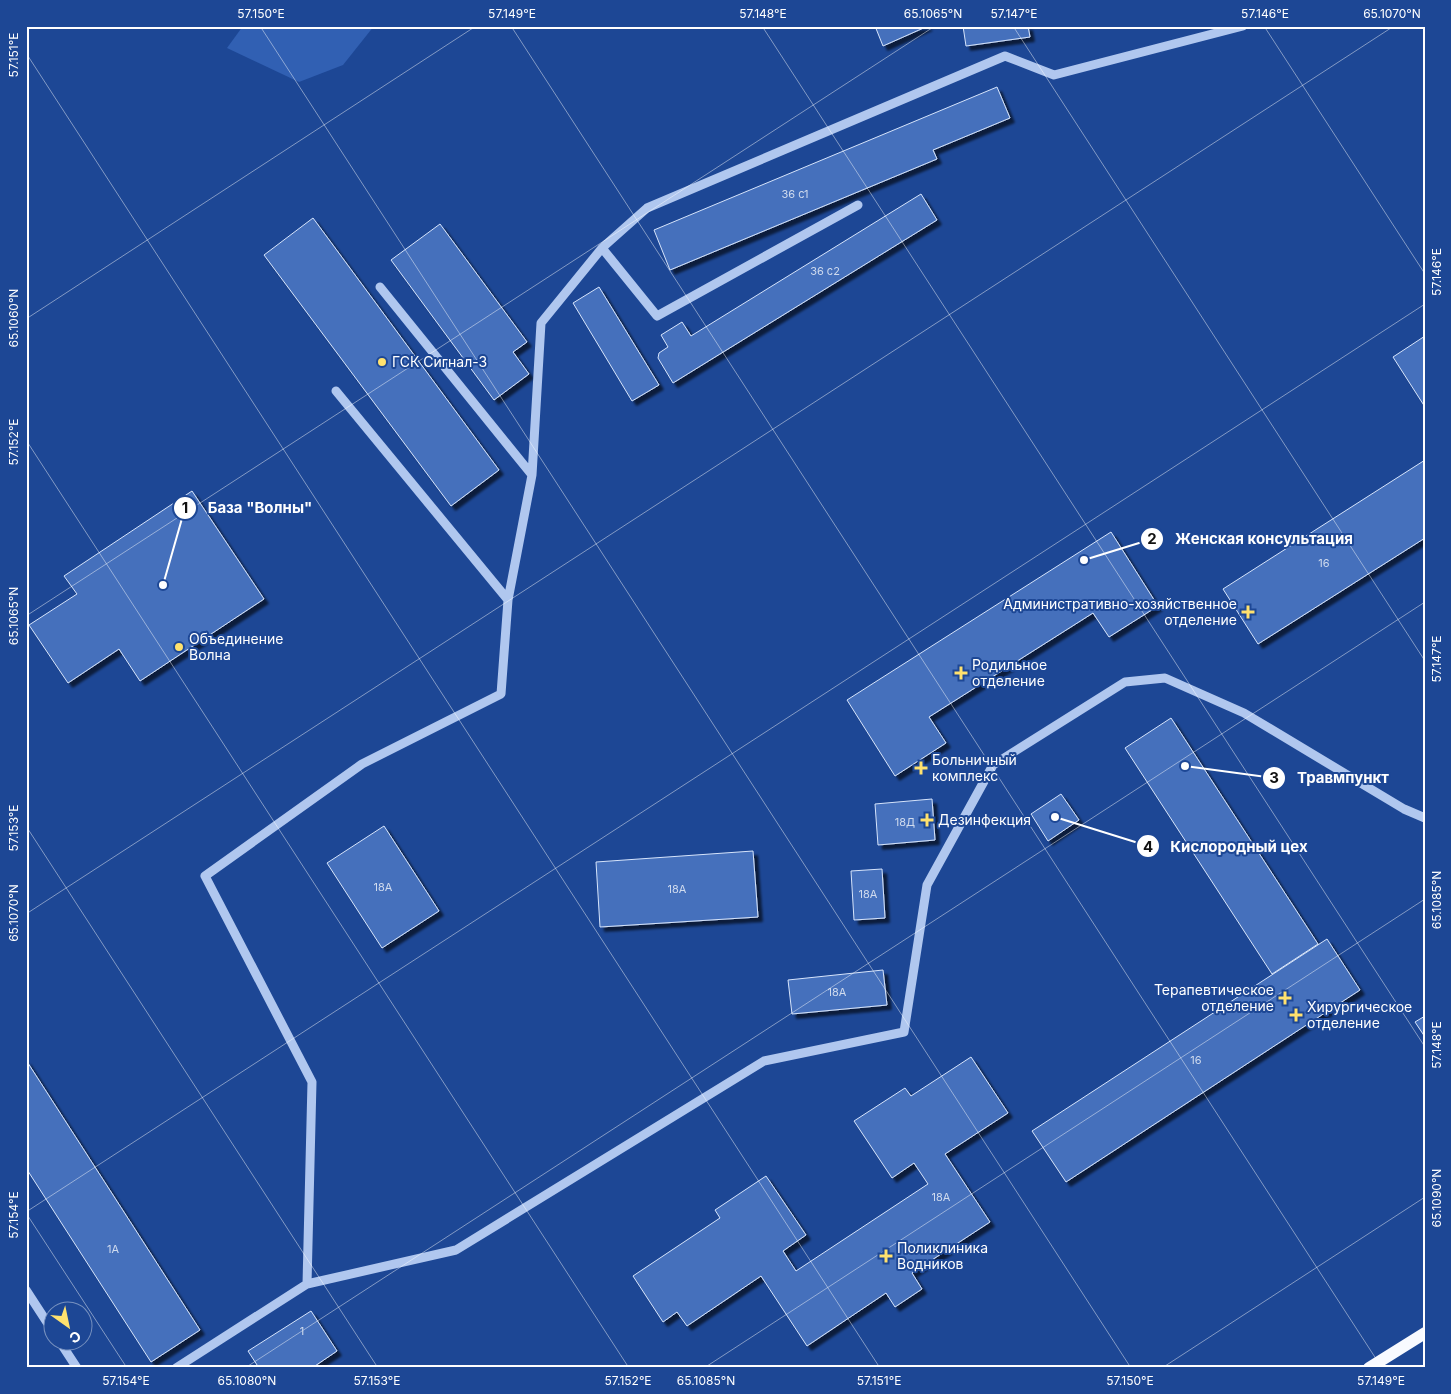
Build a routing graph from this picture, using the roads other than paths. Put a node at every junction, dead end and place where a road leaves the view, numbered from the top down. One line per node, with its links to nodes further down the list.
1 (1243, 26): 3 (street)
2 (858, 205): 3 (street)
3 (602, 248): 6 (street)
4 (380, 287): 6 (street)
5 (336, 391): 7 (street)
6 (532, 475): 7 (street)
7 (508, 600): 9 (street)
8 (1425, 818): 9 (street)
9 (307, 1284): 15 (street)
10 (26, 1290): 11 (street)
11 (42, 1315)
12 (1425, 1333): 16 (main road)
13 (67, 1352): 14 (street)
14 (77, 1368)
15 (176, 1368)
16 (1369, 1368)

